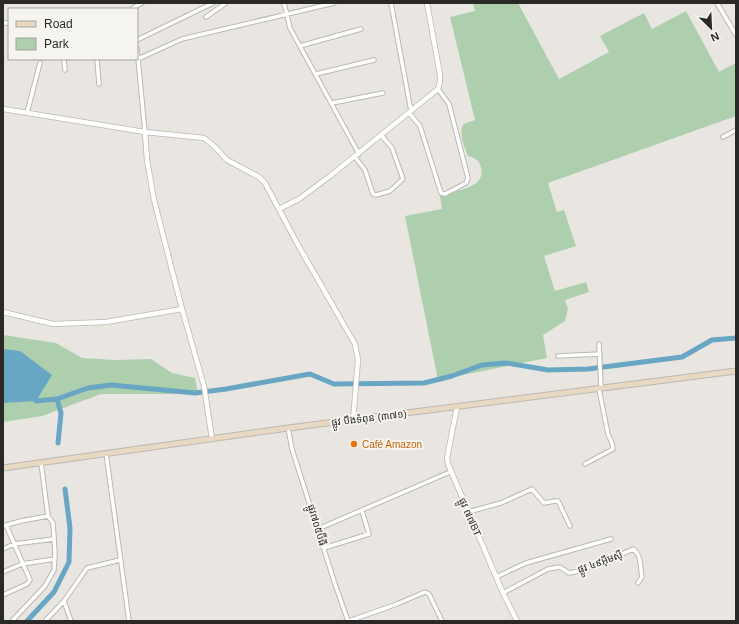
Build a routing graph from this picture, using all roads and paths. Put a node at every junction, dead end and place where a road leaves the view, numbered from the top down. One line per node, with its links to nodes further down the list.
1 (142, 3): 10 (street)
2 (213, 3): 15 (street)
3 (226, 3): 12 (street)
4 (284, 3): 11 (street)
5 (334, 3): 9 (street)
6 (391, 3): 29 (street)
7 (428, 3): 25 (street)
8 (717, 3): 14 (street)
9 (316, 5): 11 (street)
10 (133, 7)
11 (287, 14): 16 (street); 17 (street)
12 (206, 17)
13 (361, 30): 16 (street)
14 (736, 35)
15 (138, 40)
16 (300, 46): 23 (street)
17 (138, 59): 32 (street)
18 (64, 60): 22 (street)
19 (97, 60): 24 (street)
20 (374, 60): 23 (street)
21 (40, 63): 30 (street)
22 (65, 70)
23 (316, 74): 27 (street)
24 (99, 84)
25 (438, 89): 29 (street); 29 (street)
26 (383, 93): 27 (street)
27 (332, 103): 35 (street)
28 (3, 110): 30 (street)
29 (410, 112): 33 (street)
30 (27, 113): 32 (street)
31 (736, 130): 34 (street)
32 (145, 132): 36 (street); 37 (street)
33 (381, 135): 35 (street); 35 (street)
34 (723, 137)
35 (357, 155): 36 (street)
36 (279, 209): 45 (street)
37 (182, 309): 38 (street); 47 (street)
38 (3, 312)
39 (599, 344): 40 (street)
40 (600, 354): 41 (street); 43 (street)
41 (558, 356)
42 (736, 371): 43 (main road, ផ្លូវ បឹងទំពុន (៣៧១))
43 (600, 388): 44 (main road, ផ្លូវ បឹងទំពុន (៣៧១)); 50 (street)
44 (457, 408): 45 (main road, ផ្លូវ បឹងទំពុន (៣៧១)); 52 (street, ផ្លូវ ៧៧BT)
45 (353, 420): 46 (main road, ផ្លូវ បឹងទំពុន (៣៧១))
46 (288, 428): 47 (main road, ផ្លូវ បឹងទំពុន (៣៧១)); 58 (street, ផ្លូវ៧០៥ប៊ីធី)
47 (212, 439): 48 (main road, ផ្លូវ បឹងទំពុន (៣៧១))
48 (106, 454): 49 (main road, ផ្លូវ បឹងទំពុន (៣៧១)); 65 (street)
49 (41, 463): 51 (main road, ផ្លូវ បឹងទំពុន (៣៧១)); 55 (street)
50 (585, 464)
51 (3, 468)
52 (450, 472): 53 (street); 54 (street, ផ្លូវ ៧៧BT)
53 (362, 511): 58 (street); 62 (street)
54 (468, 512): 57 (street); 68 (street, ផ្លូវ ៧៧BT)
55 (48, 516): 56 (street); 59 (street)
56 (5, 525): 61 (street)
57 (570, 526)
58 (318, 529): 62 (street, ផ្លូវ៧០៥ប៊ីធី)
59 (54, 539): 61 (street); 64 (street)
60 (611, 539): 68 (street)
61 (14, 544): 63 (street); 66 (street)
62 (324, 548): 77 (street, ផ្លូវ៧០៥ប៊ីធី)
63 (3, 549)
64 (55, 559): 66 (street); 73 (street)
65 (120, 560): 72 (street); 76 (street)
66 (22, 564): 67 (street); 71 (street)
67 (3, 572)
68 (496, 577): 70 (street, ផ្លូវ ៧៧BT)
69 (638, 583): 70 (street, ផ្លូវ ៤៩អ៊ឹមស៊ី)
70 (503, 592): 79 (street, ផ្លូវ ៧៧BT)
71 (3, 595)
72 (64, 602): 74 (street); 75 (street)
73 (12, 621)
74 (45, 621)
75 (71, 621)
76 (129, 621)
77 (349, 621): 78 (street)
78 (442, 621)
79 (517, 621)

